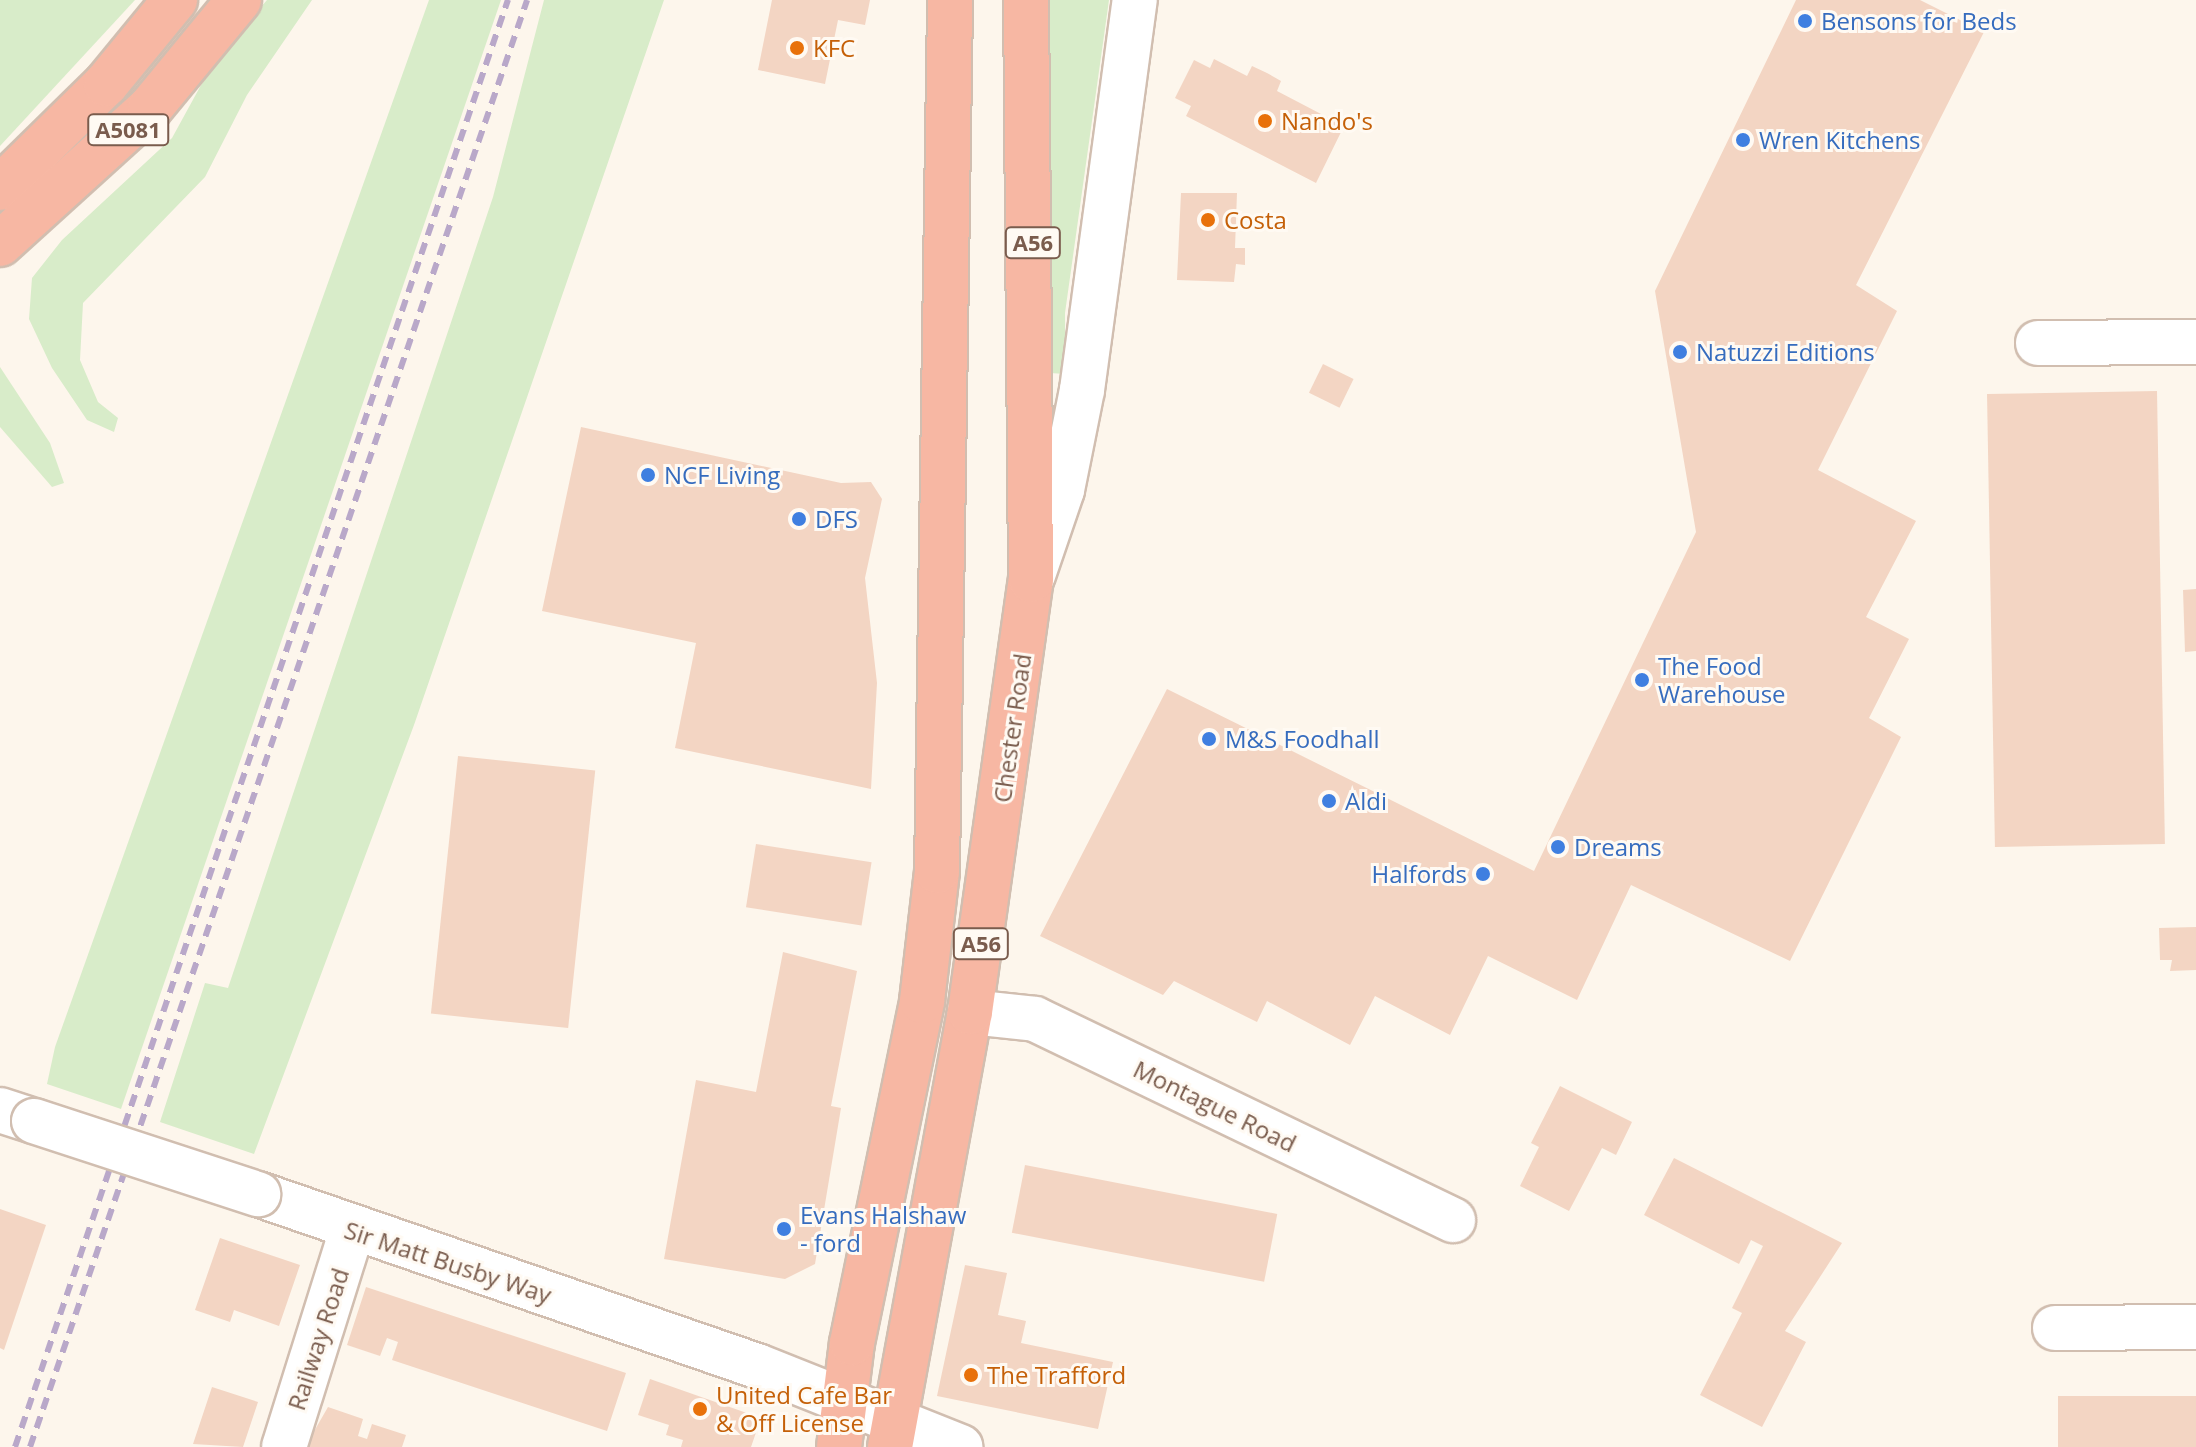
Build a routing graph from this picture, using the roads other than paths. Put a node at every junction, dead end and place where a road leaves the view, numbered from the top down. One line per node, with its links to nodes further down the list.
1 (175, 0): 6 (highway, A5081)
2 (239, 0): 7 (highway, A5081)
3 (950, 0): 17 (highway, A56)
4 (1026, 0): 10 (highway, Chester Road / A56)
5 (1135, 0): 10 (street)
6 (0, 188)
7 (0, 244)
8 (2196, 342): 9 (street)
9 (2038, 343)
10 (1031, 580): 11 (highway, Chester Road / A56)
11 (970, 1012): 13 (street, Montague Road); 18 (highway, Chester Road / A56)
12 (17, 1116): 14 (street, Sir Matt Busby Way, bridge)
13 (1453, 1220)
14 (352, 1230): 17 (street, Sir Matt Busby Way); 19 (street, Railway Road)
15 (2196, 1327): 16 (street)
16 (2055, 1328)
17 (843, 1397): 18 (street, Sir Matt Busby Way); 20 (highway, A56)
18 (892, 1433): 21 (street, Sir Matt Busby Way)
19 (284, 1447)
20 (839, 1447)
21 (961, 1447)

